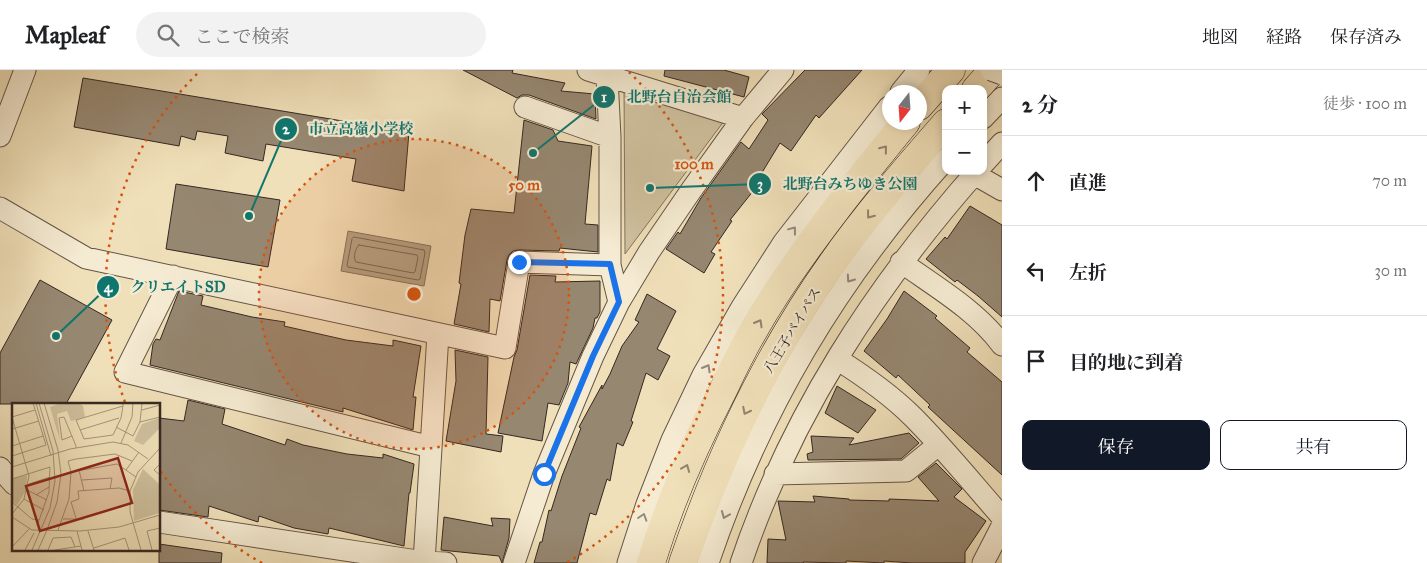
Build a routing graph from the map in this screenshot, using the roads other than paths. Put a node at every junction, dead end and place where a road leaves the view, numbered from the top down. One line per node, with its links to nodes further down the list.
1 (25, 70): 18 (street)
2 (783, 70): 15 (street)
3 (919, 70): 8 (street)
4 (951, 70): 10 (highway)
5 (992, 70): 7 (street, bridge); 9 (highway)
6 (598, 74): 15 (street); 19 (street)
7 (1002, 74)
8 (907, 85)
9 (979, 85)
10 (927, 98)
11 (1002, 98): 13 (street)
12 (524, 107): 19 (street)
13 (987, 114)
14 (882, 117): 45 (street, one-way to 14)
15 (743, 118): 30 (street)
16 (942, 128): 47 (highway, 八王子バイパス, one-way to 47)
17 (899, 130): 46 (highway, one-way to 17)
18 (0, 136)
19 (610, 137): 28 (street)
20 (1002, 143): 21 (street)
21 (987, 160)
22 (942, 164): 48 (street, one-way to 48)
23 (974, 175): 27 (street)
24 (984, 175): 25 (street)
25 (1002, 190)
26 (0, 208): 29 (street)
27 (901, 262): 32 (street); 33 (street)
28 (610, 264): 30 (street); 31 (street)
29 (173, 276): 31 (street); 35 (street)
30 (619, 302): 44 (street)
31 (438, 334): 35 (street)
32 (1002, 345)
33 (836, 359): 34 (street); 37 (street)
34 (938, 445): 37 (street); 39 (street)
35 (431, 447): 42 (street)
36 (0, 468): 38 (street)
37 (775, 474): 49 (street)
38 (12, 482)
39 (1002, 517)
40 (160, 522): 42 (street)
41 (1002, 526): 50 (street)
42 (424, 562): 43 (street)
43 (446, 563)
44 (514, 563)
45 (628, 563)
46 (651, 563)
47 (683, 563)
48 (708, 563)
49 (741, 563)
50 (983, 563)

